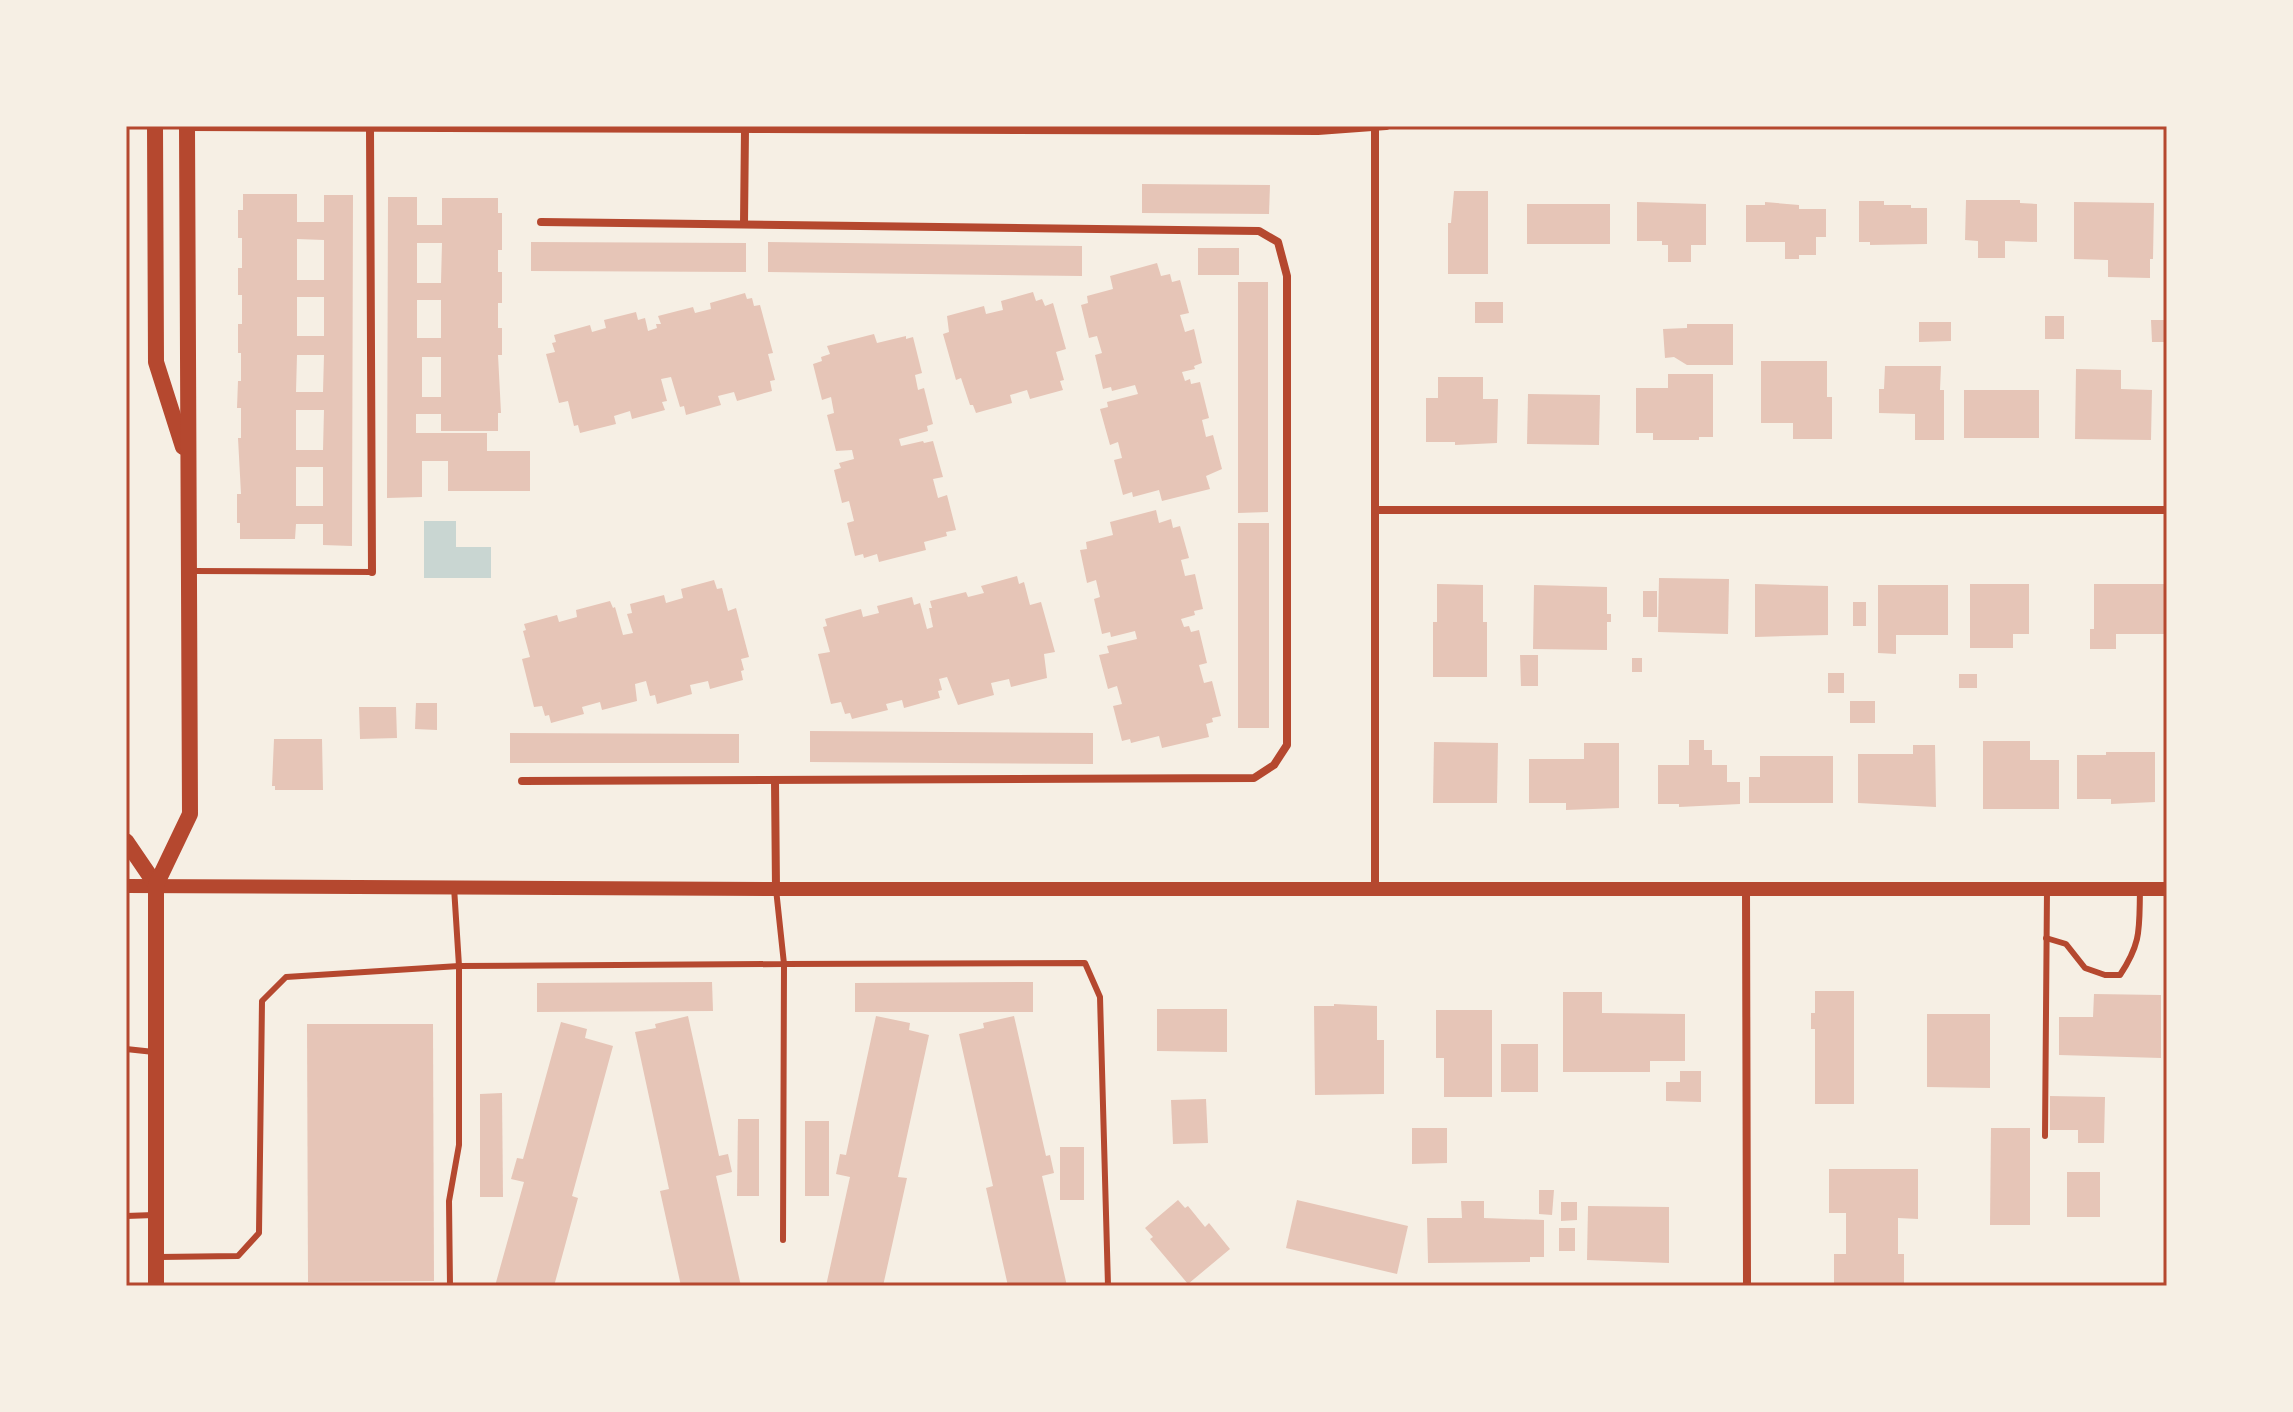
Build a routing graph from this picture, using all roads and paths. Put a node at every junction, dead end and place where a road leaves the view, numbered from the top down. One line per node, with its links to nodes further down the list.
1 (155, 126): 11 (main road)
2 (1375, 126): 3 (street); 7 (street); 12 (street)
3 (1386, 126)
4 (187, 127): 6 (street); 11 (main road)
5 (723, 127): 6 (street); 8 (street)
6 (370, 128): 15 (street)
7 (1144, 128): 8 (street)
8 (745, 129): 10 (street)
9 (541, 222): 10 (street)
10 (744, 223): 17 (street)
11 (188, 464): 14 (main road)
12 (1376, 510): 13 (street); 22 (street)
13 (2167, 510)
14 (189, 571): 15 (lane); 19 (main road)
15 (372, 572)
16 (522, 781): 17 (street)
17 (775, 781): 24 (street)
18 (126, 841): 19 (main road)
19 (156, 885): 20 (street); 21 (street); 32 (main road)
20 (126, 886)
21 (454, 887): 24 (street); 30 (lane)
22 (1375, 888): 23 (street); 24 (street)
23 (1746, 888): 25 (street); 41 (street)
24 (776, 889): 29 (lane)
25 (2047, 889): 26 (street); 28 (lane)
26 (2141, 889): 27 (street); 28 (lane)
27 (2167, 889)
28 (2046, 938): 33 (lane)
29 (784, 964): 30 (lane); 36 (lane); 40 (lane)
30 (459, 966): 37 (lane); 39 (lane)
31 (126, 1049): 32 (lane)
32 (156, 1052): 34 (main road)
33 (2045, 1136)
34 (156, 1215): 35 (lane); 37 (main road)
35 (126, 1216)
36 (783, 1240)
37 (156, 1257): 38 (main road)
38 (156, 1286)
39 (450, 1286)
40 (1108, 1286)
41 (1747, 1286)

